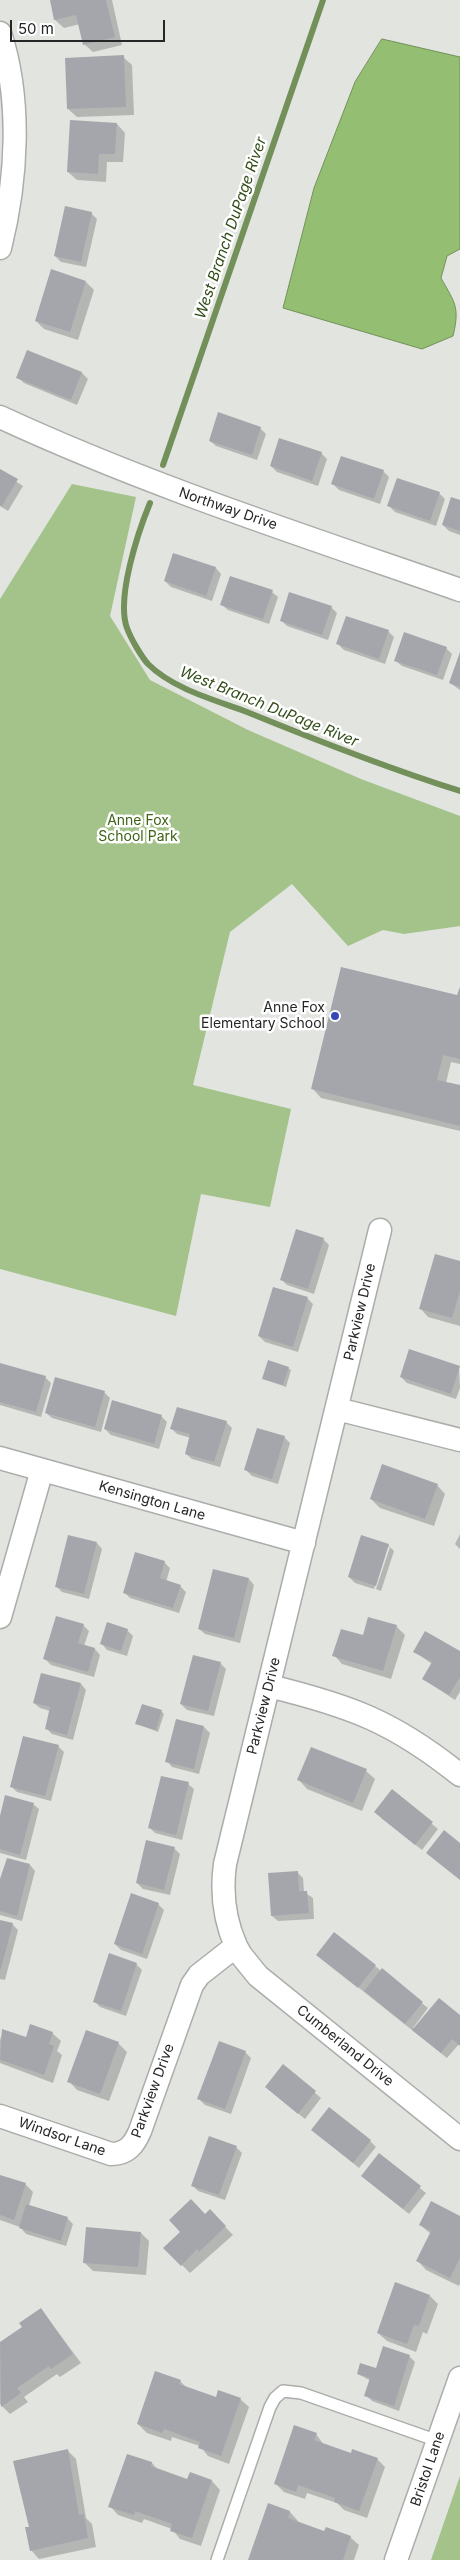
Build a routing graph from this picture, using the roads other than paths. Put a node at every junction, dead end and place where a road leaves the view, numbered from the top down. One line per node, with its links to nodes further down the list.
1 (0, 34): 2 (street)
2 (0, 248)
3 (0, 416): 4 (street, Northway Drive)
4 (460, 590)
5 (380, 1230): 6 (street, Parkview Drive)
6 (337, 1409): 7 (street); 10 (street, Parkview Drive)
7 (460, 1440)
8 (0, 1458): 9 (street, Kensington Lane)
9 (42, 1470): 10 (street, Kensington Lane); 11 (street)
10 (304, 1542): 12 (street, Parkview Drive)
11 (0, 1617)
12 (269, 1686): 13 (street); 14 (street, Parkview Drive)
13 (460, 1776)
14 (236, 1946): 16 (street, Cumberland Drive); 17 (street, Parkview Drive)
15 (0, 2116): 17 (street, Windsor Lane)
16 (460, 2139)
17 (124, 2152)
18 (460, 2378): 19 (street, Bristol Lane)
19 (438, 2441): 20 (lane); 21 (street, Bristol Lane)
20 (217, 2560)
21 (396, 2560)

